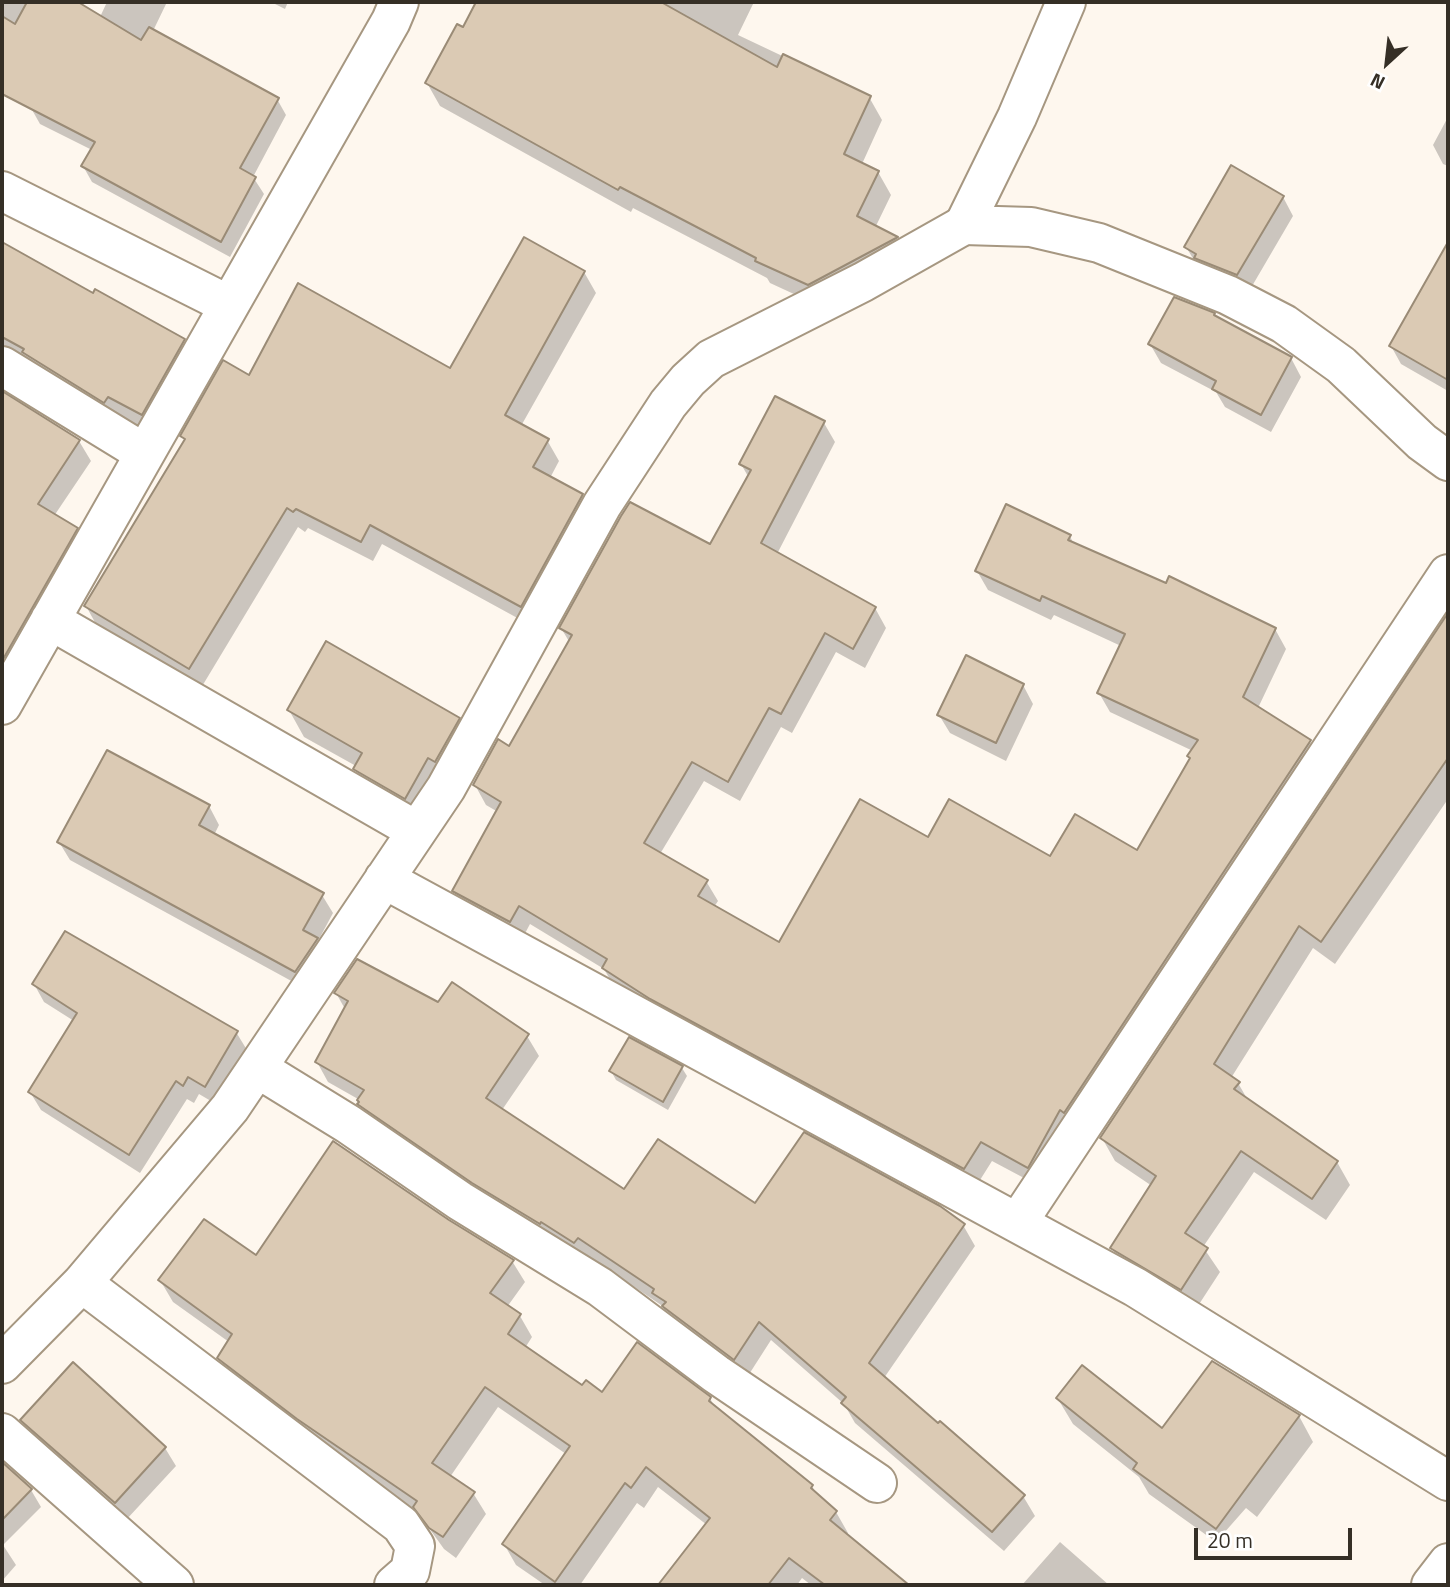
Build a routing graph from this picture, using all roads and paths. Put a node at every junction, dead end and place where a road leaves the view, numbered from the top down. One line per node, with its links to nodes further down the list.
1 (399, 2): 5 (street)
2 (1066, 2): 4 (street)
3 (2, 191): 5 (street)
4 (964, 225): 8 (street); 12 (street)
5 (229, 305): 7 (street)
6 (2, 366): 7 (street)
7 (145, 453): 10 (street)
8 (1448, 461)
9 (1448, 574): 15 (street)
10 (50, 620): 11 (street); 12 (street)
11 (2, 705)
12 (417, 831): 13 (street)
13 (384, 879): 14 (street); 15 (street)
14 (257, 1068): 16 (street); 20 (street)
15 (1017, 1222): 19 (street)
16 (82, 1283): 17 (street); 23 (street)
17 (2, 1364)
18 (2, 1433): 22 (street)
19 (1448, 1481)
20 (877, 1483)
21 (1448, 1563): 24 (street)
22 (174, 1585)
23 (394, 1585)
24 (1431, 1585)

